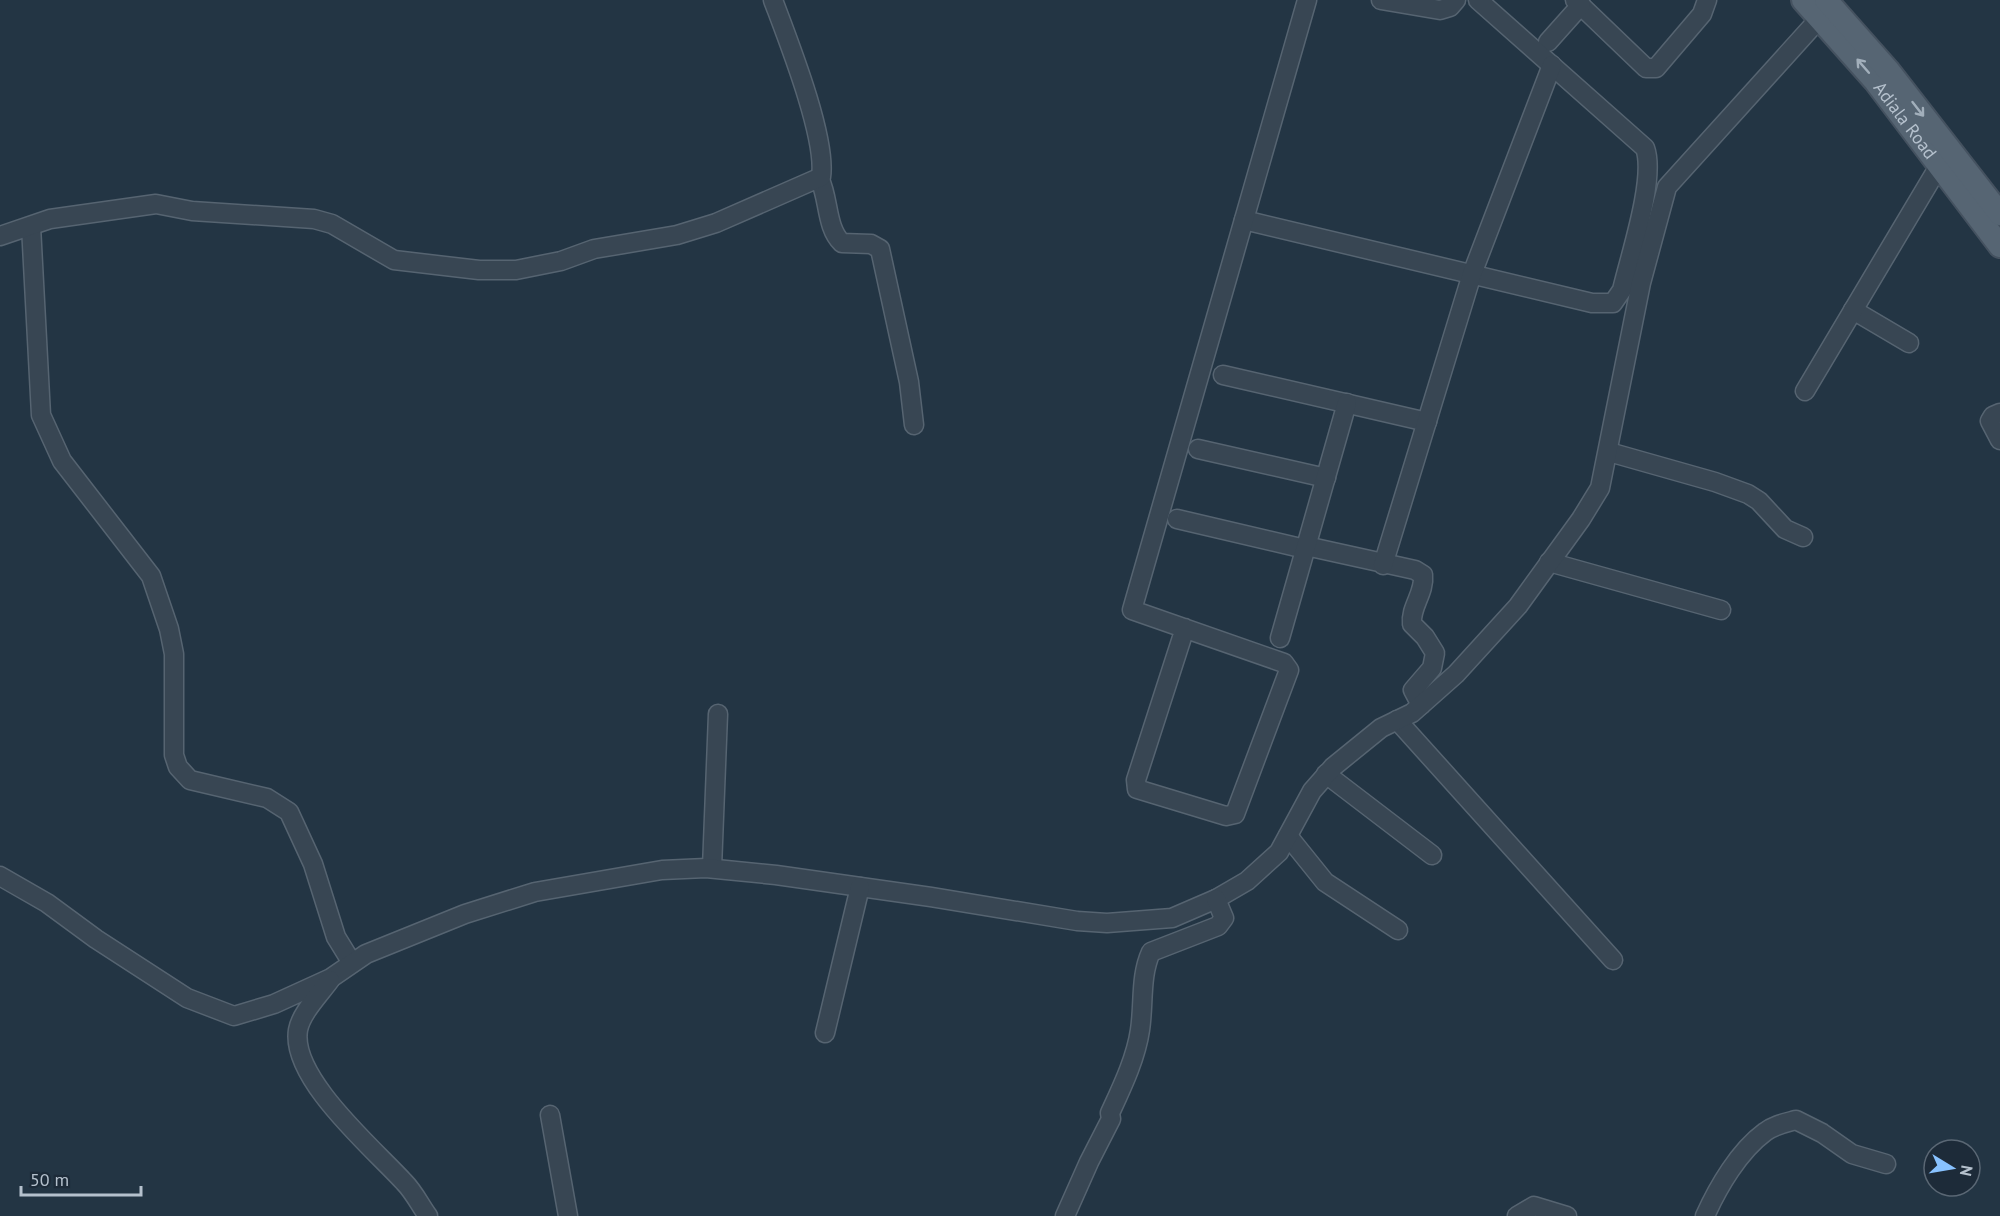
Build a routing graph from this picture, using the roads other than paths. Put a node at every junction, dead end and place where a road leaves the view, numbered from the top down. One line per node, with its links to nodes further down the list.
1 (773, 0): 13 (street)
2 (1307, 0): 14 (street)
3 (1381, 0): 4 (street)
4 (1456, 0)
5 (1478, 0): 11 (street)
6 (1707, 0): 8 (street)
7 (1803, 0): 9 (main road, Adiala Road)
8 (1578, 3): 10 (street)
9 (1825, 8): 12 (main road, Adiala Road, one-way to 9); 15 (main road, Adiala Road, one-way to 15); 29 (street)
10 (1548, 42)
11 (1552, 65): 18 (street); 18 (street)
12 (1939, 166): 15 (main road, Adiala Road); 19 (street)
13 (820, 180): 16 (street); 26 (street)
14 (1244, 220): 18 (street); 37 (street)
15 (1995, 220)
16 (31, 226): 17 (street); 51 (street)
17 (0, 236)
18 (1472, 274): 25 (street)
19 (1853, 310): 20 (street); 22 (street)
20 (1909, 343)
21 (1223, 375): 23 (street)
22 (1804, 391)
23 (1347, 403): 25 (street); 30 (street)
24 (2000, 413): 27 (street)
25 (1427, 422): 35 (street)
26 (914, 425)
27 (2000, 440)
28 (1198, 449): 30 (street)
29 (1609, 452): 32 (street); 34 (street)
30 (1326, 478): 33 (street)
31 (1177, 519): 33 (street)
32 (1803, 537)
33 (1306, 547): 35 (street); 38 (street)
34 (1549, 562): 36 (street); 39 (street)
35 (1383, 565): 39 (street)
36 (1721, 610)
37 (1185, 628): 37 (street)
38 (1280, 638)
39 (1421, 705): 41 (street)
40 (718, 714): 45 (street)
41 (1397, 720): 42 (street); 50 (street)
42 (1326, 774): 43 (street); 44 (street)
43 (1288, 836): 48 (street); 49 (street)
44 (1432, 855)
45 (712, 868): 47 (street); 51 (street)
46 (0, 876): 52 (street)
47 (860, 887): 48 (street); 53 (street)
48 (1216, 899): 58 (street)
49 (1398, 930)
50 (1613, 960)
51 (352, 963): 52 (street)
52 (331, 978): 56 (street)
53 (825, 1033)
54 (550, 1115): 57 (street)
55 (1886, 1164): 61 (street)
56 (428, 1216)
57 (568, 1216)
58 (1065, 1216)
59 (1517, 1216): 60 (street)
60 (1567, 1216)
61 (1705, 1216)

